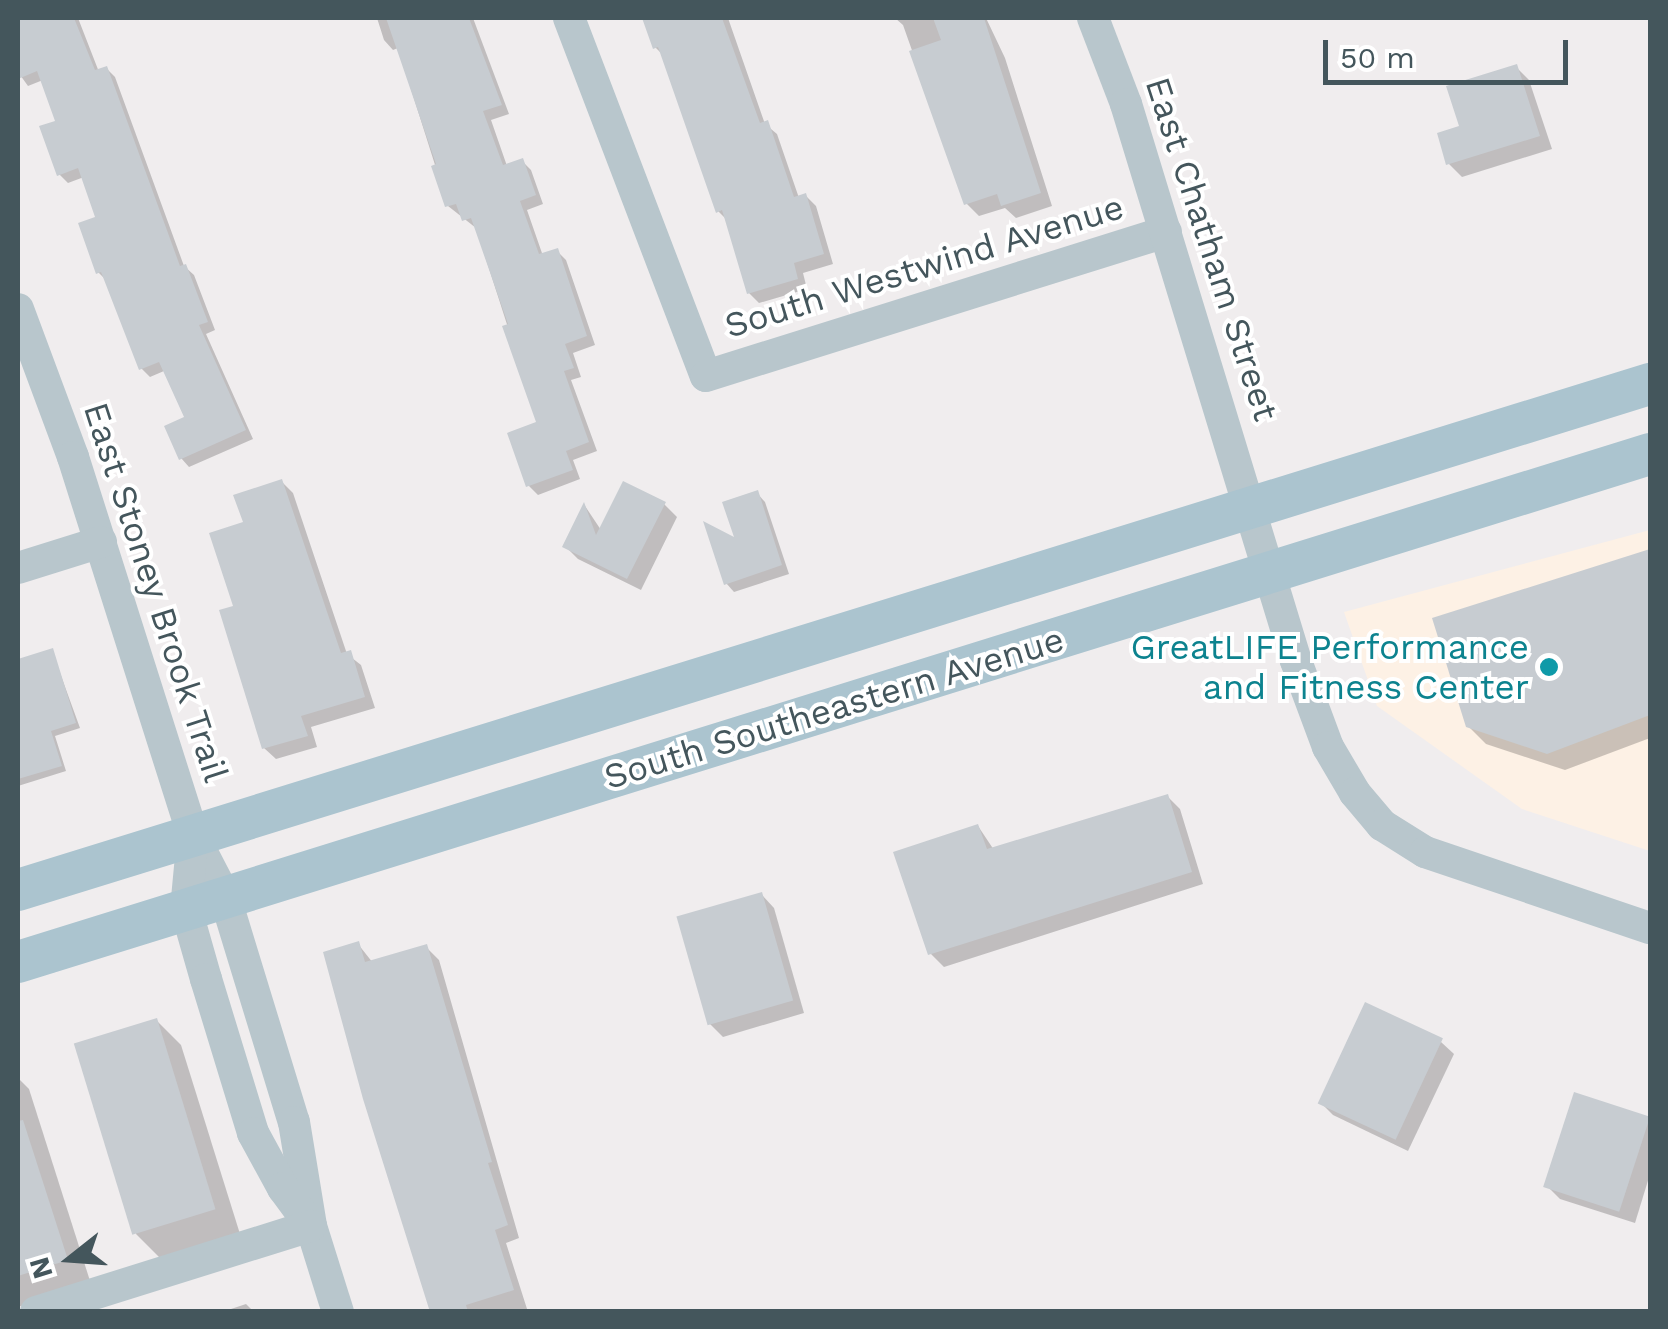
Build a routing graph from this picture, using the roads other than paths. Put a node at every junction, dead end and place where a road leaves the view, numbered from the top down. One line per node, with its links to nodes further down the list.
1 (569, 18): 3 (street, South Westwind Avenue)
2 (1093, 18): 3 (street, East Chatham Street)
3 (1166, 232): 7 (street, East Chatham Street)
4 (18, 309): 8 (street, East Stoney Brook Trail)
5 (1650, 384): 7 (main road, South Southeastern Avenue)
6 (1650, 454): 10 (main road, South Southeastern Avenue)
7 (1251, 506): 10 (street, East Chatham Street); 11 (main road, South Southeastern Avenue)
8 (101, 542): 9 (street); 11 (street, East Stoney Brook Trail)
9 (18, 568)
10 (1270, 572): 13 (main road, South Southeastern Avenue); 14 (street, East Chatham Street)
11 (192, 834): 12 (main road, South Southeastern Avenue); 13 (street)
12 (18, 890)
13 (205, 903): 15 (main road, South Southeastern Avenue); 16 (street)
14 (1650, 928)
15 (18, 962)
16 (311, 1226): 17 (street); 18 (street)
17 (36, 1312)
18 (338, 1312)

